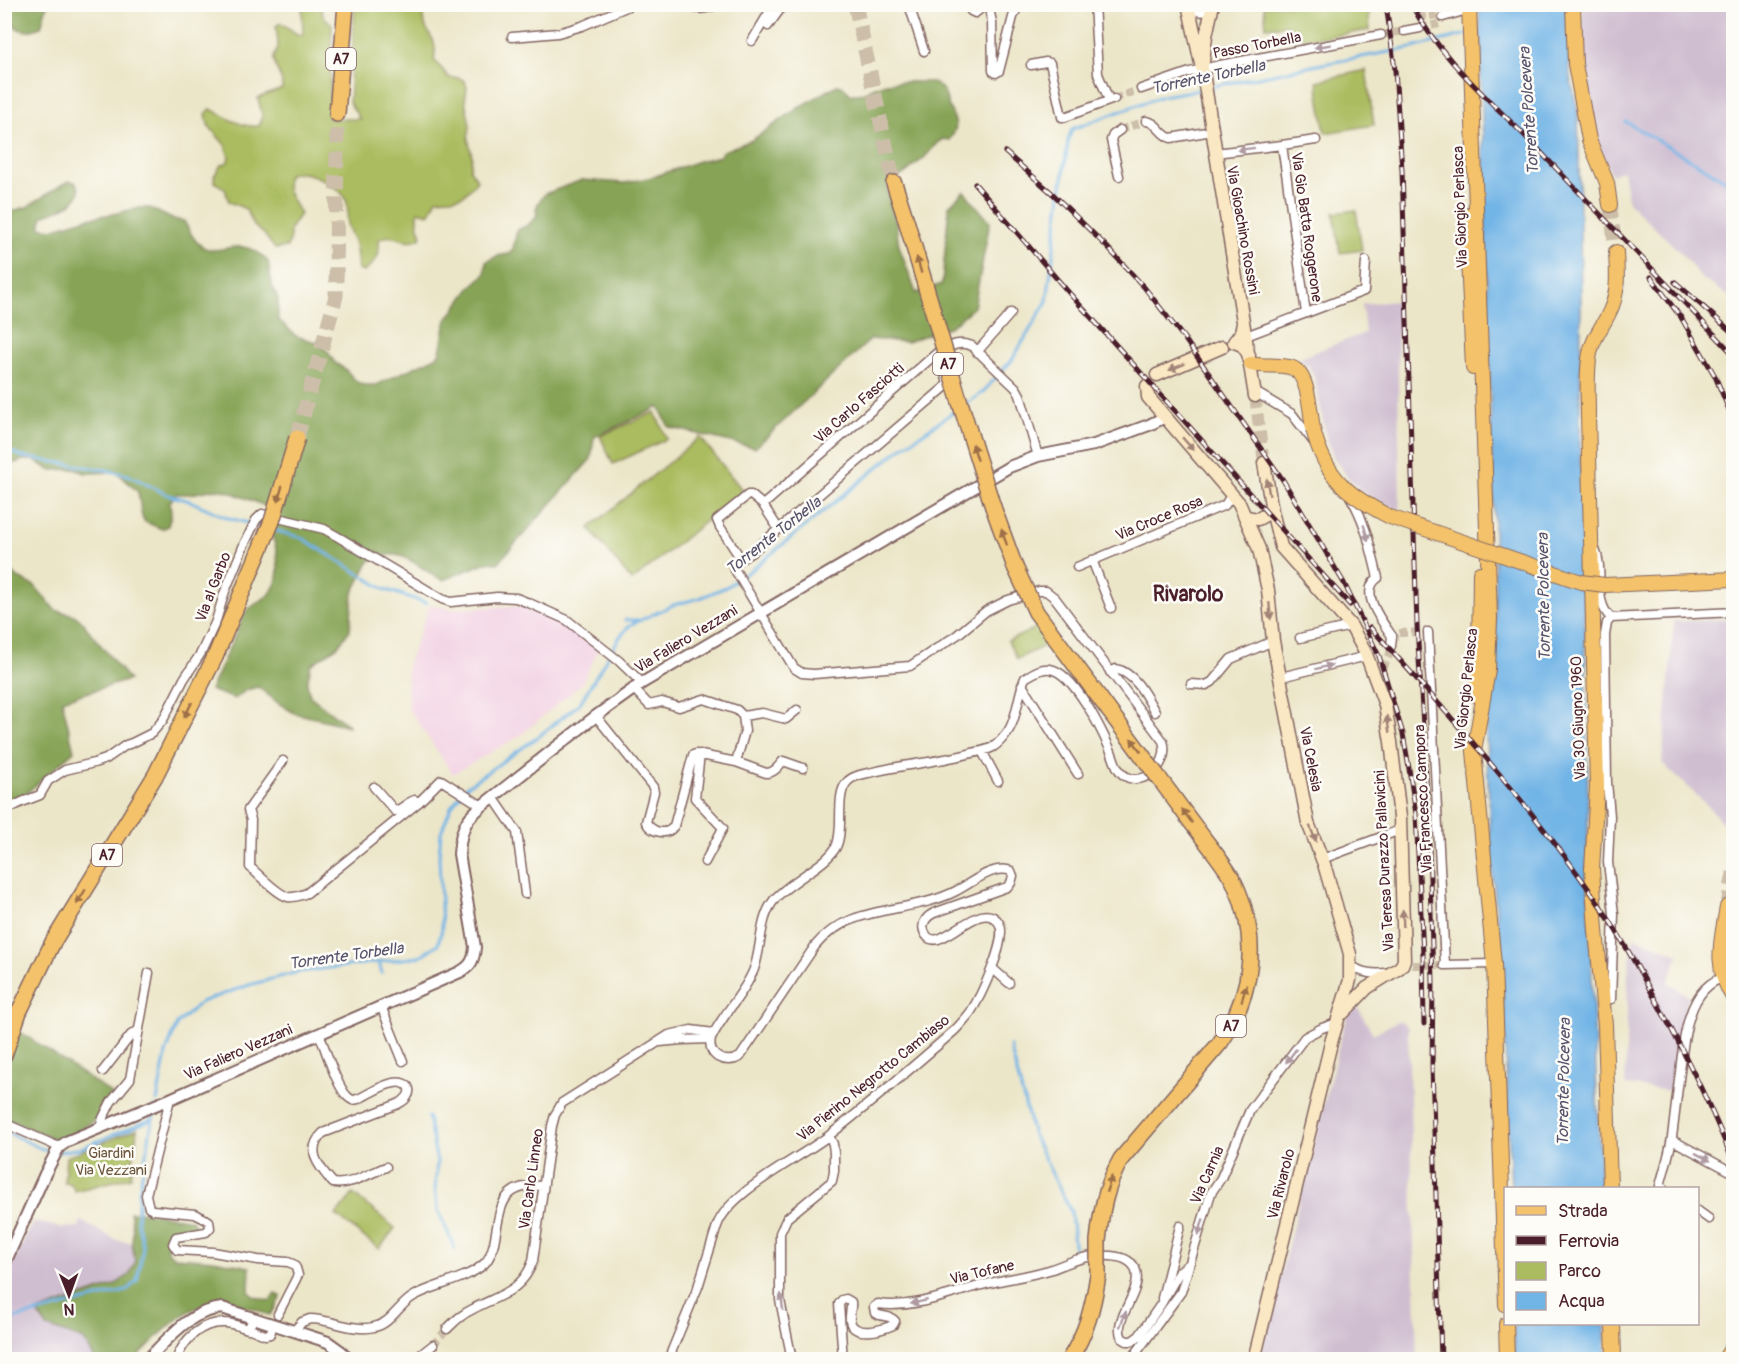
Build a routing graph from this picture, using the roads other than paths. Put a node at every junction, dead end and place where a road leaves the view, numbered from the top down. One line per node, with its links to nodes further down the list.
1 (346, 4): 31 (highway, A7)
2 (633, 4): 25 (street)
3 (686, 4): 4 (street)
4 (718, 4)
5 (774, 4): 26 (street)
6 (784, 4): 20 (street)
7 (911, 4): 27 (street)
8 (966, 4): 9 (street)
9 (979, 4)
10 (987, 4): 11 (street)
11 (1019, 4)
12 (1094, 4): 28 (street)
13 (1188, 4): 16 (street); 21 (main road)
14 (1461, 4): 19 (street)
15 (1573, 4): 41 (main road)
16 (1213, 6): 24 (main road)
17 (1470, 12): 40 (main road, Via Giorgio Perlasca)
18 (1418, 18): 22 (street)
19 (1440, 19)
20 (768, 26)
21 (1192, 30): 24 (street); 29 (main road)
22 (1412, 30)
23 (1381, 35): 29 (street, Passo Torbella, one-way to 29)
24 (1206, 36): 29 (main road)
25 (512, 37)
26 (752, 41)
27 (924, 51)
28 (1031, 64)
29 (1202, 72): 30 (street, Passo Torbella); 34 (main road, Via Gioachino Rossini)
30 (1141, 89)
31 (337, 114)
32 (1146, 121): 34 (street)
33 (1120, 130): 38 (street)
34 (1212, 131): 37 (main road, Via Gioachino Rossini)
35 (1316, 140): 36 (street, Via Gio Batta Roggerone)
36 (1282, 145): 37 (street, Via Gio Batta Roggerone, one-way to 37); 45 (street, Via Gio Batta Roggerone)
37 (1215, 153): 46 (main road, Via Gioachino Rossini)
38 (1119, 176)
39 (894, 183): 164 (highway, A7, one-way to 39, bridge)
40 (1476, 188): 66 (main road); 94 (main road, Via Giorgio Perlasca)
41 (1610, 205)
42 (1616, 252): 64 (main road, Via 30 Giugno 1960)
43 (1366, 261): 45 (street)
44 (1011, 313): 50 (street)
45 (1306, 313): 47 (street)
46 (1243, 318): 47 (main road, Via Gioachino Rossini); 51 (main road)
47 (1246, 336): 51 (main road, Via Gioachino Rossini)
48 (1222, 347): 52 (main road, one-way to 52)
49 (938, 352): 50 (street, Via Carlo Fasciotti); 60 (street, Via Carlo Fasciotti); 63 (street)
50 (980, 352): 57 (street)
51 (1250, 360): 54 (main road, Via Gioachino Rossini); 66 (main road, bridge)
52 (1157, 375)
53 (1147, 386): 55 (main road, Via Celesia)
54 (1255, 394): 79 (street, one-way to 79)
55 (1165, 417): 57 (street, Via Faliero Vezzani); 59 (main road, Via Celesia, one-way to 59)
56 (297, 438): 126 (highway, A7, one-way to 126, bridge)
57 (1038, 456): 74 (street, Via Faliero Vezzani)
58 (1264, 463): 61 (main road, one-way to 58)
59 (1232, 494): 62 (main road, Via Celesia); 69 (street, Via Croce Rosa)
60 (763, 505): 63 (street); 68 (street)
61 (1272, 511): 62 (main road); 65 (main road)
62 (1246, 517): 67 (main road, Via Celesia)
63 (778, 528): 68 (street)
64 (1590, 541): 75 (street); 138 (main road, Via 30 Giugno 1960)
65 (1280, 543): 67 (main road); 76 (main road, Via Teresa Durazzo Pallavicini)
66 (1480, 548): 71 (main road, bridge); 94 (main road)
67 (1260, 551): 80 (main road, Via Celesia, one-way to 80)
68 (741, 559): 74 (street)
69 (1092, 560): 70 (street, Via Croce Rosa); 72 (street)
70 (1077, 567)
71 (1734, 579)
72 (1111, 608)
73 (1734, 612): 75 (street)
74 (760, 613): 82 (street); 86 (street, Via Faliero Vezzani)
75 (1611, 618): 119 (street)
76 (1351, 626): 78 (street); 81 (main road, Via Teresa Durazzo Pallavicini)
77 (1428, 632): 111 (street, Via Francesco Campora)
78 (1300, 638)
79 (1394, 638)
80 (1273, 641): 83 (main road, Via Celesia); 84 (street)
81 (1367, 656): 83 (street, one-way to 81); 106 (main road, Via Teresa Durazzo Pallavicini, one-way to 81)
82 (1110, 672): 85 (street); 88 (street)
83 (1281, 677): 107 (main road, Via Celesia, one-way to 107)
84 (1191, 684)
85 (1022, 685): 93 (street); 99 (street)
86 (637, 686): 89 (street, Via Faliero Vezzani); 90 (street); 105 (street, Via al Garbo)
87 (797, 710): 91 (street)
88 (1155, 712)
89 (596, 716): 95 (street); 102 (street, Via Faliero Vezzani)
90 (742, 716): 91 (street); 97 (street)
91 (786, 720): 92 (street)
92 (784, 731)
93 (982, 751): 100 (street); 125 (street)
94 (1474, 751): 111 (main road, Via Giorgio Perlasca)
95 (700, 754): 97 (street); 108 (street)
96 (283, 761): 103 (street)
97 (736, 762): 98 (street)
98 (803, 768)
99 (1078, 774)
100 (998, 782)
101 (374, 787): 103 (street)
102 (493, 797): 104 (street, Via Faliero Vezzani); 109 (street)
103 (419, 802): 104 (street)
104 (482, 806): 121 (street, Via Faliero Vezzani)
105 (4, 811)
106 (1400, 830): 107 (street); 114 (main road, Via Teresa Durazzo Pallavicini, one-way to 106)
107 (1322, 859): 112 (main road, Via Celesia)
108 (705, 862)
109 (525, 894)
110 (1727, 908): 116 (main road)
111 (1494, 964): 143 (main road, Via Giorgio Perlasca)
112 (1351, 965): 114 (street); 122 (main road, Via Rivarolo)
113 (992, 968): 118 (street); 125 (street, Via Pierino Negrotto Cambiaso); 132 (street, Via Pierino Negrotto Cambiaso)
114 (1403, 968): 117 (main road, Via Teresa Durazzo Pallavicini)
115 (149, 973): 123 (street)
116 (1728, 976): 120 (main road); 133 (street)
117 (1380, 980): 122 (main road, Via Rivarolo)
118 (1009, 983)
119 (1611, 999)
120 (1734, 999)
121 (381, 1006): 124 (street, Via Faliero Vezzani); 127 (street)
122 (1338, 1020): 144 (street, Via Carnia, one-way to 144); 166 (main road, Via Rivarolo)
123 (138, 1030): 128 (street); 131 (street)
124 (319, 1034): 129 (street, Via Faliero Vezzani); 135 (street)
125 (713, 1036): 137 (street, Via Carlo Linneo)
126 (4, 1055)
127 (403, 1061)
128 (103, 1071)
129 (167, 1100): 131 (street, Via Faliero Vezzani); 147 (street)
130 (4, 1123): 134 (street)
131 (100, 1127): 134 (street, Via Faliero Vezzani)
132 (829, 1136): 161 (street, Via Pierino Negrotto Cambiaso); 162 (street, one-way to 132)
133 (1672, 1140): 136 (street, one-way to 136); 139 (street)
134 (59, 1147): 145 (street)
135 (386, 1167)
136 (1734, 1173)
137 (543, 1186): 152 (street, Via Carlo Linneo); 153 (street)
138 (1610, 1187)
139 (1662, 1187)
140 (1699, 1212): 141 (street)
141 (1709, 1219)
142 (1180, 1226): 146 (street, Via Tofane)
143 (1504, 1248)
144 (1190, 1264): 146 (street, Via Tofane); 165 (street, Via Carnia)
145 (4, 1265)
146 (1161, 1304): 163 (street, Via Tofane, one-way to 163)
147 (278, 1314)
148 (254, 1317): 151 (street); 153 (street); 157 (street)
149 (1506, 1325): 167 (main road)
150 (1613, 1325): 168 (main road)
151 (250, 1329): 154 (street); 158 (street)
152 (447, 1329)
153 (294, 1330): 159 (street)
154 (271, 1331)
155 (1734, 1344): 169 (main road)
156 (433, 1345): 160 (street)
157 (147, 1359)
158 (176, 1359)
159 (348, 1359)
160 (414, 1359)
161 (668, 1359)
162 (792, 1359)
163 (843, 1359)
164 (1069, 1359)
165 (1131, 1359)
166 (1254, 1359)
167 (1507, 1359)
168 (1614, 1359)
169 (1724, 1359)

